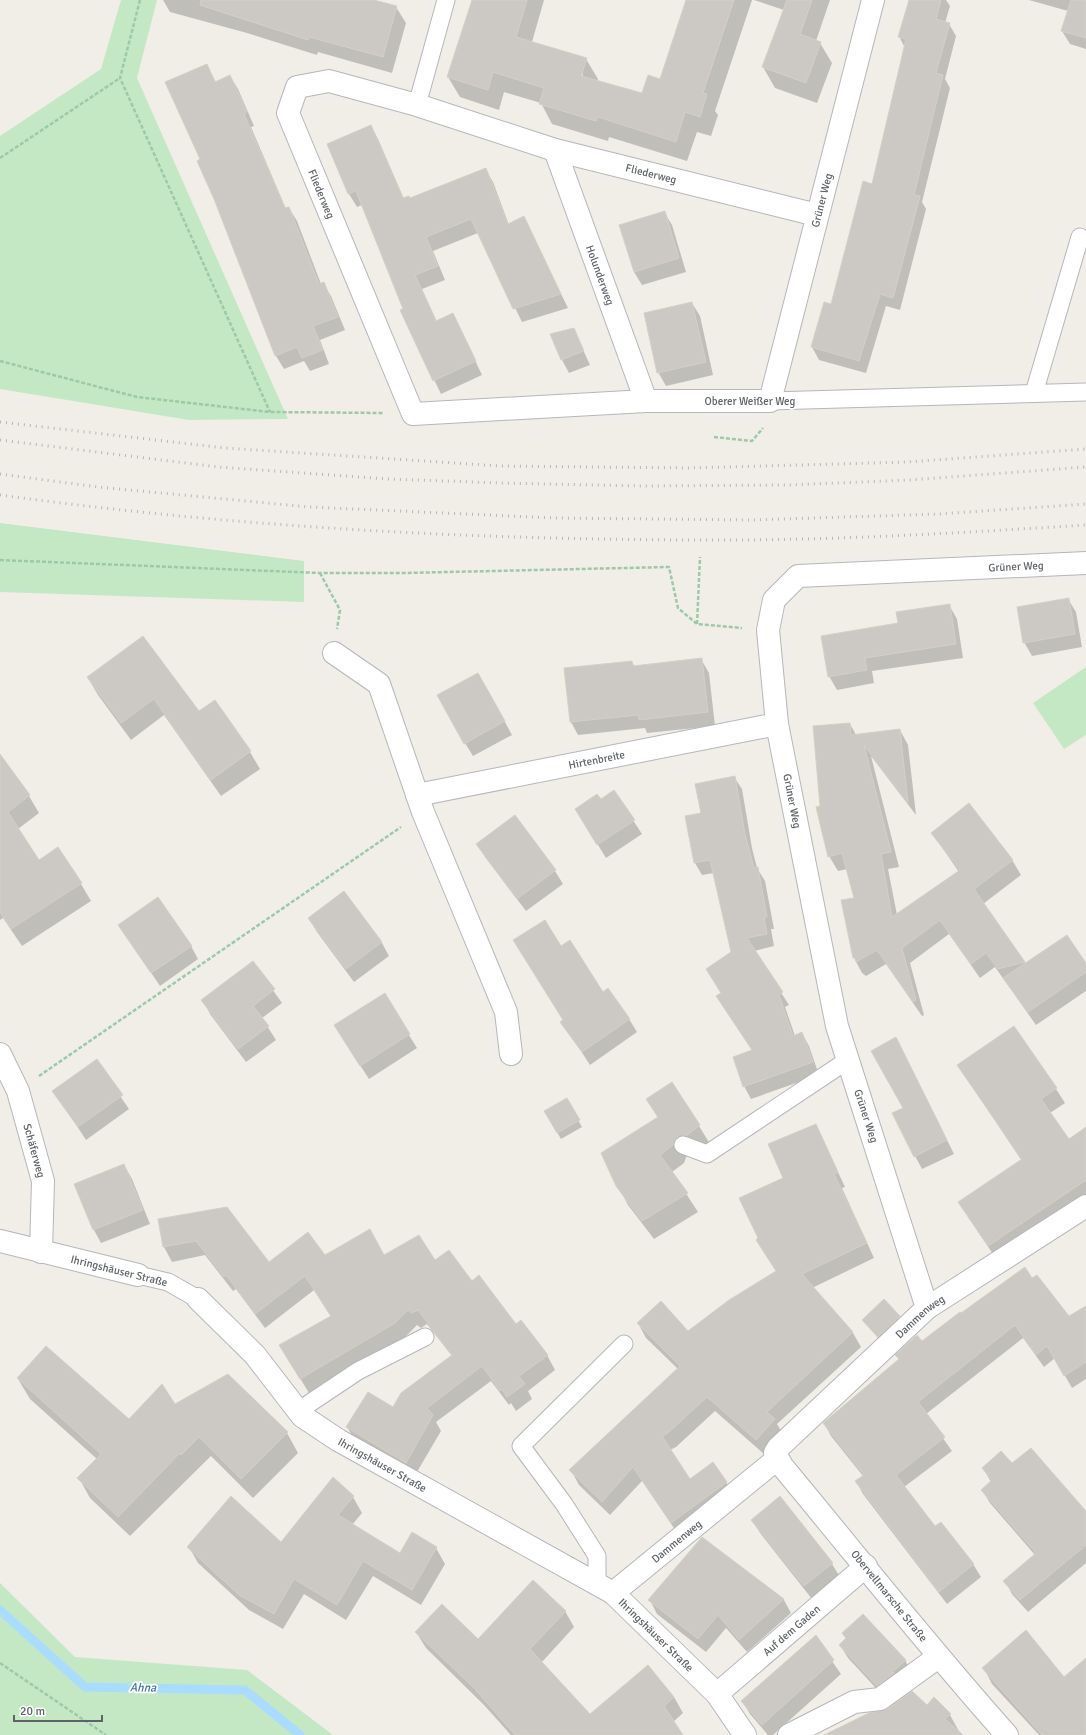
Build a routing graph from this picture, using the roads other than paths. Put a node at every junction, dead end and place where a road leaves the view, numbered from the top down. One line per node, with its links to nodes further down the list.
1 (446, 0): 3 (lane)
2 (873, 0): 5 (street, Grüner Weg)
3 (418, 105): 4 (street, Fliederweg); 11 (street, Fliederweg)
4 (555, 150): 5 (street, Fliederweg); 9 (street, Holunderweg)
5 (817, 215): 10 (street, Grüner Weg)
6 (1080, 237): 8 (lane)
7 (1086, 392): 8 (lane, Oberer Weißer Weg)
8 (1034, 393): 10 (lane, Oberer Weißer Weg)
9 (646, 401): 10 (street, Oberer Weißer Weg); 11 (street, Oberer Weißer Weg)
10 (770, 401)
11 (414, 414)
12 (1086, 563): 14 (street, Grüner Weg)
13 (334, 653): 15 (street)
14 (777, 724): 15 (street, Hirtenbreite); 18 (street, Grüner Weg)
15 (420, 804): 17 (street)
16 (0, 1054): 22 (street, Schäferweg)
17 (511, 1054)
18 (848, 1060): 19 (lane); 25 (street, Grüner Weg)
19 (684, 1145)
20 (1086, 1206): 25 (street, Dammenweg)
21 (0, 1241): 22 (street, Ihringshäuser Straße)
22 (41, 1252): 23 (street, Ihringshäuser Straße)
23 (138, 1275): 24 (lane, Ihringshäuser Straße)
24 (198, 1299): 28 (street, Ihringshäuser Straße)
25 (927, 1308): 29 (street, Dammenweg)
26 (425, 1337): 28 (lane)
27 (624, 1344): 31 (lane)
28 (298, 1411): 31 (street, Ihringshäuser Straße)
29 (776, 1456): 30 (street, Obervellmarsche Straße); 31 (street, Dammenweg)
30 (866, 1566): 32 (street, Obervellmarsche Straße); 33 (street, Auf dem Gaden)
31 (605, 1588): 33 (street, Ihringshäuser Straße)
32 (938, 1656): 35 (street); 36 (street, Obervellmarsche Straße)
33 (717, 1694): 34 (street, Ihringshäuser Straße)
34 (745, 1735)
35 (789, 1735)
36 (1007, 1735)

